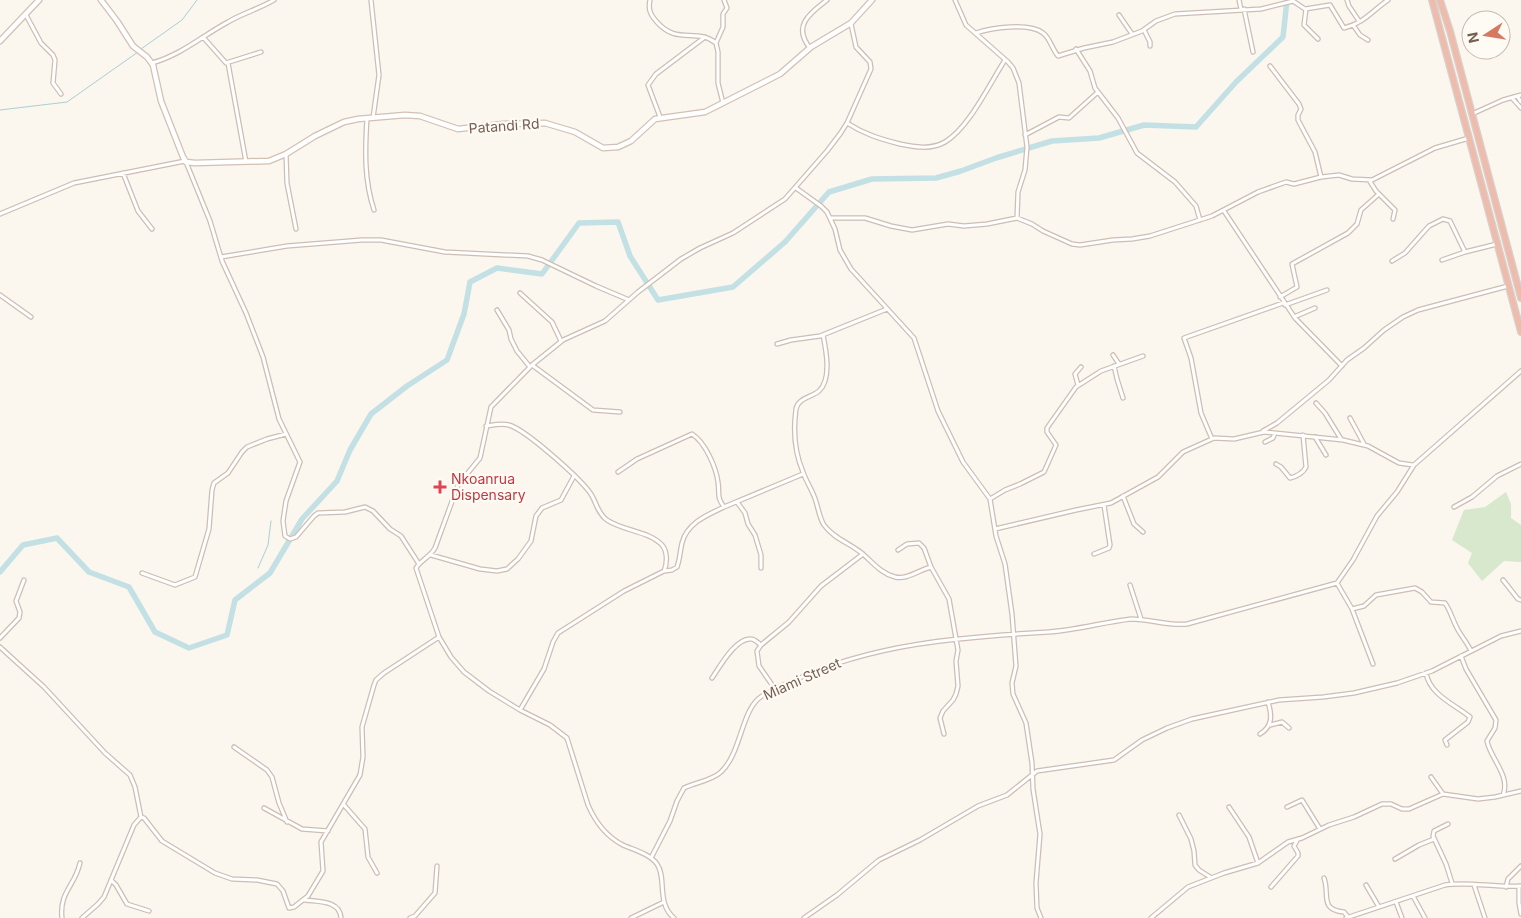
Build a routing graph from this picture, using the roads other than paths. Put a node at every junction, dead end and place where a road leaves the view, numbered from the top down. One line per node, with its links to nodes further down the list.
1 (40, 0): 17 (street)
2 (101, 0): 39 (street)
3 (274, 0): 27 (street)
4 (371, 0): 52 (street)
5 (650, 0): 28 (street)
6 (724, 0): 32 (street)
7 (827, 0): 34 (street)
8 (872, 0): 20 (street)
9 (956, 0): 25 (street)
10 (1239, 0): 15 (street)
11 (1347, 0): 19 (street)
12 (1388, 0): 19 (street)
13 (1432, 0): 55 (highway)
14 (1440, 0): 49 (highway)
15 (1242, 9): 16 (street); 23 (street); 37 (street)
16 (1306, 9): 22 (street); 29 (street)
17 (26, 15): 31 (street); 43 (street)
18 (1119, 15): 26 (street)
19 (1359, 21): 22 (street)
20 (850, 23): 34 (street); 53 (street)
21 (1157, 24): 23 (street)
22 (1353, 25): 30 (street)
23 (1150, 26): 24 (street)
24 (1144, 30): 26 (street); 33 (street)
25 (976, 33): 35 (street); 38 (street)
26 (1132, 34): 35 (street)
27 (203, 37): 39 (street); 40 (street)
28 (705, 37): 32 (street); 50 (street)
29 (1318, 39)
30 (1368, 40)
31 (0, 41)
32 (716, 43): 47 (street)
33 (1150, 46)
34 (810, 48): 47 (street)
35 (1076, 50): 42 (street)
36 (261, 52): 40 (street)
37 (1253, 52)
38 (1005, 60): 53 (street); 54 (street)
39 (152, 63): 57 (street)
40 (228, 63): 58 (street)
41 (1270, 66): 60 (street)
42 (1098, 92): 54 (street); 69 (street)
43 (61, 94)
44 (1519, 96): 45 (street); 46 (street)
45 (1512, 98): 48 (street); 49 (street)
46 (1521, 102)
47 (723, 103): 50 (street)
48 (1521, 108)
49 (1472, 114): 73 (highway)
50 (660, 117): 52 (street, Patandi Rd)
51 (367, 118): 52 (street, Patandi Rd); 56 (street, Patandi Rd); 64 (street)
52 (373, 118)
53 (847, 123): 62 (street)
54 (1026, 136): 68 (street)
55 (1470, 138): 61 (street); 74 (highway)
56 (286, 154): 58 (street, Patandi Rd); 72 (street)
57 (186, 161): 58 (street, Patandi Rd); 59 (street); 78 (street)
58 (246, 162)
59 (123, 173): 66 (street); 71 (street)
60 (1321, 177): 61 (street); 65 (street)
61 (1369, 180): 63 (street)
62 (796, 188): 67 (street); 89 (street)
63 (1379, 194): 70 (street); 87 (street)
64 (374, 210)
65 (1224, 211): 69 (street); 87 (street)
66 (0, 214)
67 (830, 218): 68 (street); 92 (street)
68 (1017, 218): 69 (street)
69 (1200, 220)
70 (1393, 220)
71 (152, 229)
72 (296, 229)
73 (1503, 231): 74 (highway); 77 (highway)
74 (1496, 233): 75 (highway)
75 (1498, 244): 76 (street); 79 (highway)
76 (1465, 252): 80 (street); 81 (street)
77 (1509, 254): 79 (highway); 82 (highway)
78 (221, 257): 89 (street); 116 (street)
79 (1501, 257): 83 (highway)
80 (1442, 260)
81 (1392, 262)
82 (1519, 285): 88 (highway)
83 (1509, 286): 96 (highway); 105 (street)
84 (1327, 290): 90 (street)
85 (520, 293): 98 (street)
86 (0, 295): 94 (street)
87 (1280, 297): 90 (street)
88 (1521, 298)
89 (630, 300): 98 (street)
90 (1284, 304): 95 (street); 119 (street)
91 (1315, 308): 95 (street)
92 (887, 309): 97 (street); 131 (street)
93 (497, 310): 103 (street)
94 (31, 317)
95 (1294, 317): 105 (street)
96 (1521, 332)
97 (823, 335): 99 (street); 128 (street)
98 (561, 342): 103 (street)
99 (777, 344)
100 (1113, 355): 102 (street)
101 (1143, 356): 102 (street)
102 (1119, 364): 104 (street)
103 (531, 366): 111 (street); 113 (street)
104 (1114, 366): 108 (street); 109 (street)
105 (1342, 366): 114 (street)
106 (1081, 367): 108 (street)
107 (1521, 371): 126 (street)
108 (1078, 386): 131 (street)
109 (1123, 398)
110 (1316, 403): 120 (street)
111 (620, 412)
112 (1350, 418): 122 (street)
113 (486, 426): 129 (street); 141 (street)
114 (1260, 432): 115 (street); 119 (street)
115 (1275, 433): 117 (street); 121 (street)
116 (286, 434): 142 (street); 146 (street)
117 (1303, 435): 118 (street); 124 (street)
118 (1315, 437): 120 (street); 123 (street)
119 (1212, 439): 130 (street)
120 (1341, 439): 122 (street)
121 (1265, 442)
122 (1364, 445): 126 (street)
123 (1326, 455)
124 (1276, 464)
125 (1521, 464): 135 (street)
126 (1414, 465): 149 (street)
127 (618, 472): 134 (street)
128 (803, 474): 132 (street); 139 (street)
129 (574, 476): 141 (street); 145 (street)
130 (1123, 496): 133 (street); 137 (street)
131 (990, 499): 136 (street)
132 (737, 502): 134 (street); 143 (street)
133 (1104, 505): 136 (street); 140 (street)
134 (724, 507): 145 (street)
135 (1454, 507)
136 (995, 529): 155 (street)
137 (1143, 532)
138 (898, 550): 144 (street)
139 (863, 554): 144 (street); 159 (street)
140 (1094, 554)
141 (431, 555): 142 (street)
142 (419, 564): 156 (street)
143 (762, 568)
144 (932, 568): 158 (street)
145 (664, 571): 168 (street)
146 (142, 573)
147 (24, 580): 157 (street)
148 (1503, 580): 151 (street)
149 (1336, 583): 152 (street); 153 (street, Miami Street)
150 (1130, 585): 153 (street)
151 (1521, 600)
152 (1352, 609): 161 (street); 163 (street)
153 (1141, 619): 155 (street, Miami Street)
154 (1521, 631): 161 (street)
155 (1014, 634): 158 (street, Miami Street); 175 (street)
156 (439, 637): 168 (street); 180 (street)
157 (0, 638)
158 (956, 639): 166 (street, Miami Street); 171 (street)
159 (761, 645): 165 (street); 166 (street)
160 (0, 647): 185 (street)
161 (1471, 651): 162 (street)
162 (1461, 656): 164 (street); 179 (street)
163 (1372, 664)
164 (1426, 673): 167 (street); 173 (street)
165 (712, 678)
166 (775, 689): 192 (street, Miami Street)
167 (1268, 702): 169 (street); 175 (street)
168 (520, 710): 192 (street)
169 (1269, 726): 170 (street); 172 (street)
170 (1289, 728)
171 (944, 734)
172 (1260, 734)
173 (1448, 745)
174 (234, 747): 186 (street)
175 (1033, 773): 221 (street); 222 (street)
176 (1431, 777): 178 (street)
177 (1521, 791): 179 (street)
178 (1443, 794): 179 (street); 188 (street)
179 (1503, 796)
180 (344, 804): 189 (street); 198 (street)
181 (1229, 807): 195 (street)
182 (1287, 807): 188 (street)
183 (264, 808): 186 (street)
184 (1179, 815): 199 (street)
185 (141, 817): 201 (street); 209 (street)
186 (287, 822): 189 (street)
187 (1448, 824): 190 (street)
188 (1320, 829): 191 (street)
189 (328, 831): 209 (street)
190 (1434, 838): 193 (street); 202 (street)
191 (1298, 839): 195 (street); 206 (street)
192 (651, 858): 210 (street)
193 (1395, 859)
194 (80, 863): 215 (street)
195 (1258, 863): 199 (street)
196 (437, 866): 218 (street)
197 (1521, 866): 207 (street)
198 (377, 873)
199 (1211, 878): 223 (street)
200 (1324, 878): 224 (street)
201 (111, 880): 213 (street); 216 (street)
202 (1452, 883): 204 (street); 208 (street)
203 (1366, 885): 212 (street)
204 (1474, 885): 207 (street); 227 (street)
205 (1520, 886): 207 (street); 214 (street)
206 (1271, 887)
207 (1506, 887)
208 (1413, 896): 211 (street); 226 (street)
209 (304, 900): 217 (street)
210 (664, 902): 219 (street); 220 (street)
211 (1396, 902): 212 (street); 225 (street)
212 (1379, 907): 224 (street)
213 (149, 912)
214 (1521, 914)
215 (62, 918)
216 (82, 918)
217 (341, 918)
218 (410, 918)
219 (631, 918)
220 (674, 918)
221 (804, 918)
222 (1040, 918)
223 (1152, 918)
224 (1347, 918)
225 (1402, 918)
226 (1425, 918)
227 (1485, 918)

